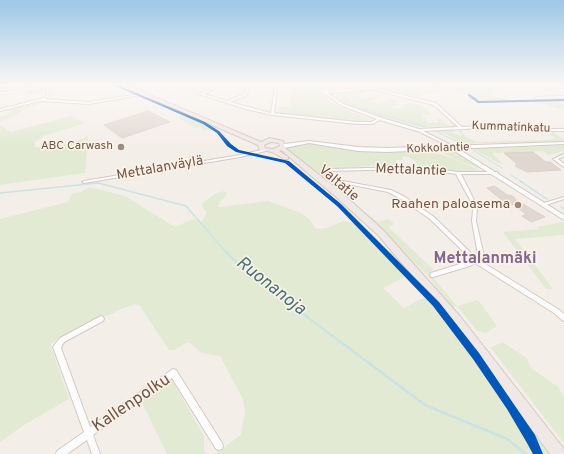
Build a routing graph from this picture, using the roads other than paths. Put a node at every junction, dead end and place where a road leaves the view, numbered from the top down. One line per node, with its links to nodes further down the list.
1 (15, 106): 7 (street)
2 (175, 106): 15 (highway)
3 (243, 106): 8 (street)
4 (273, 106): 8 (street)
5 (347, 106): 9 (street)
6 (437, 106): 10 (street)
7 (0, 110)
8 (272, 114): 9 (street)
9 (380, 119): 11 (street)
10 (460, 127): 11 (street, Kummatinkatu); 12 (street, Kummatinkatu)
11 (422, 130): 16 (street)
12 (564, 130)
13 (564, 143): 16 (main road, Kokkolantie)
14 (282, 145): 15 (highway); 16 (main road, Kokkolantie); 17 (highway); 26 (highway, Valtatie)
15 (263, 146): 17 (highway); 22 (street, Mettalanväylä)
16 (455, 147): 20 (street)
17 (274, 151): 26 (highway, Valtatie)
18 (564, 155): 19 (street)
19 (564, 166)
20 (494, 173): 21 (street, Mettalantie); 24 (street)
21 (458, 174): 27 (street); 27 (street, Mettalantie)
22 (84, 182)
23 (564, 198): 24 (street)
24 (544, 205): 25 (street)
25 (564, 217)
26 (384, 238): 35 (highway, Valtatie)
27 (475, 260): 28 (street); 29 (street)
28 (433, 275)
29 (564, 318)
30 (101, 319): 31 (street)
31 (89, 433): 32 (street, Kallenpolku); 33 (street, Kallenpolku); 34 (street)
32 (219, 446)
33 (60, 454)
34 (96, 454)
35 (560, 454)

